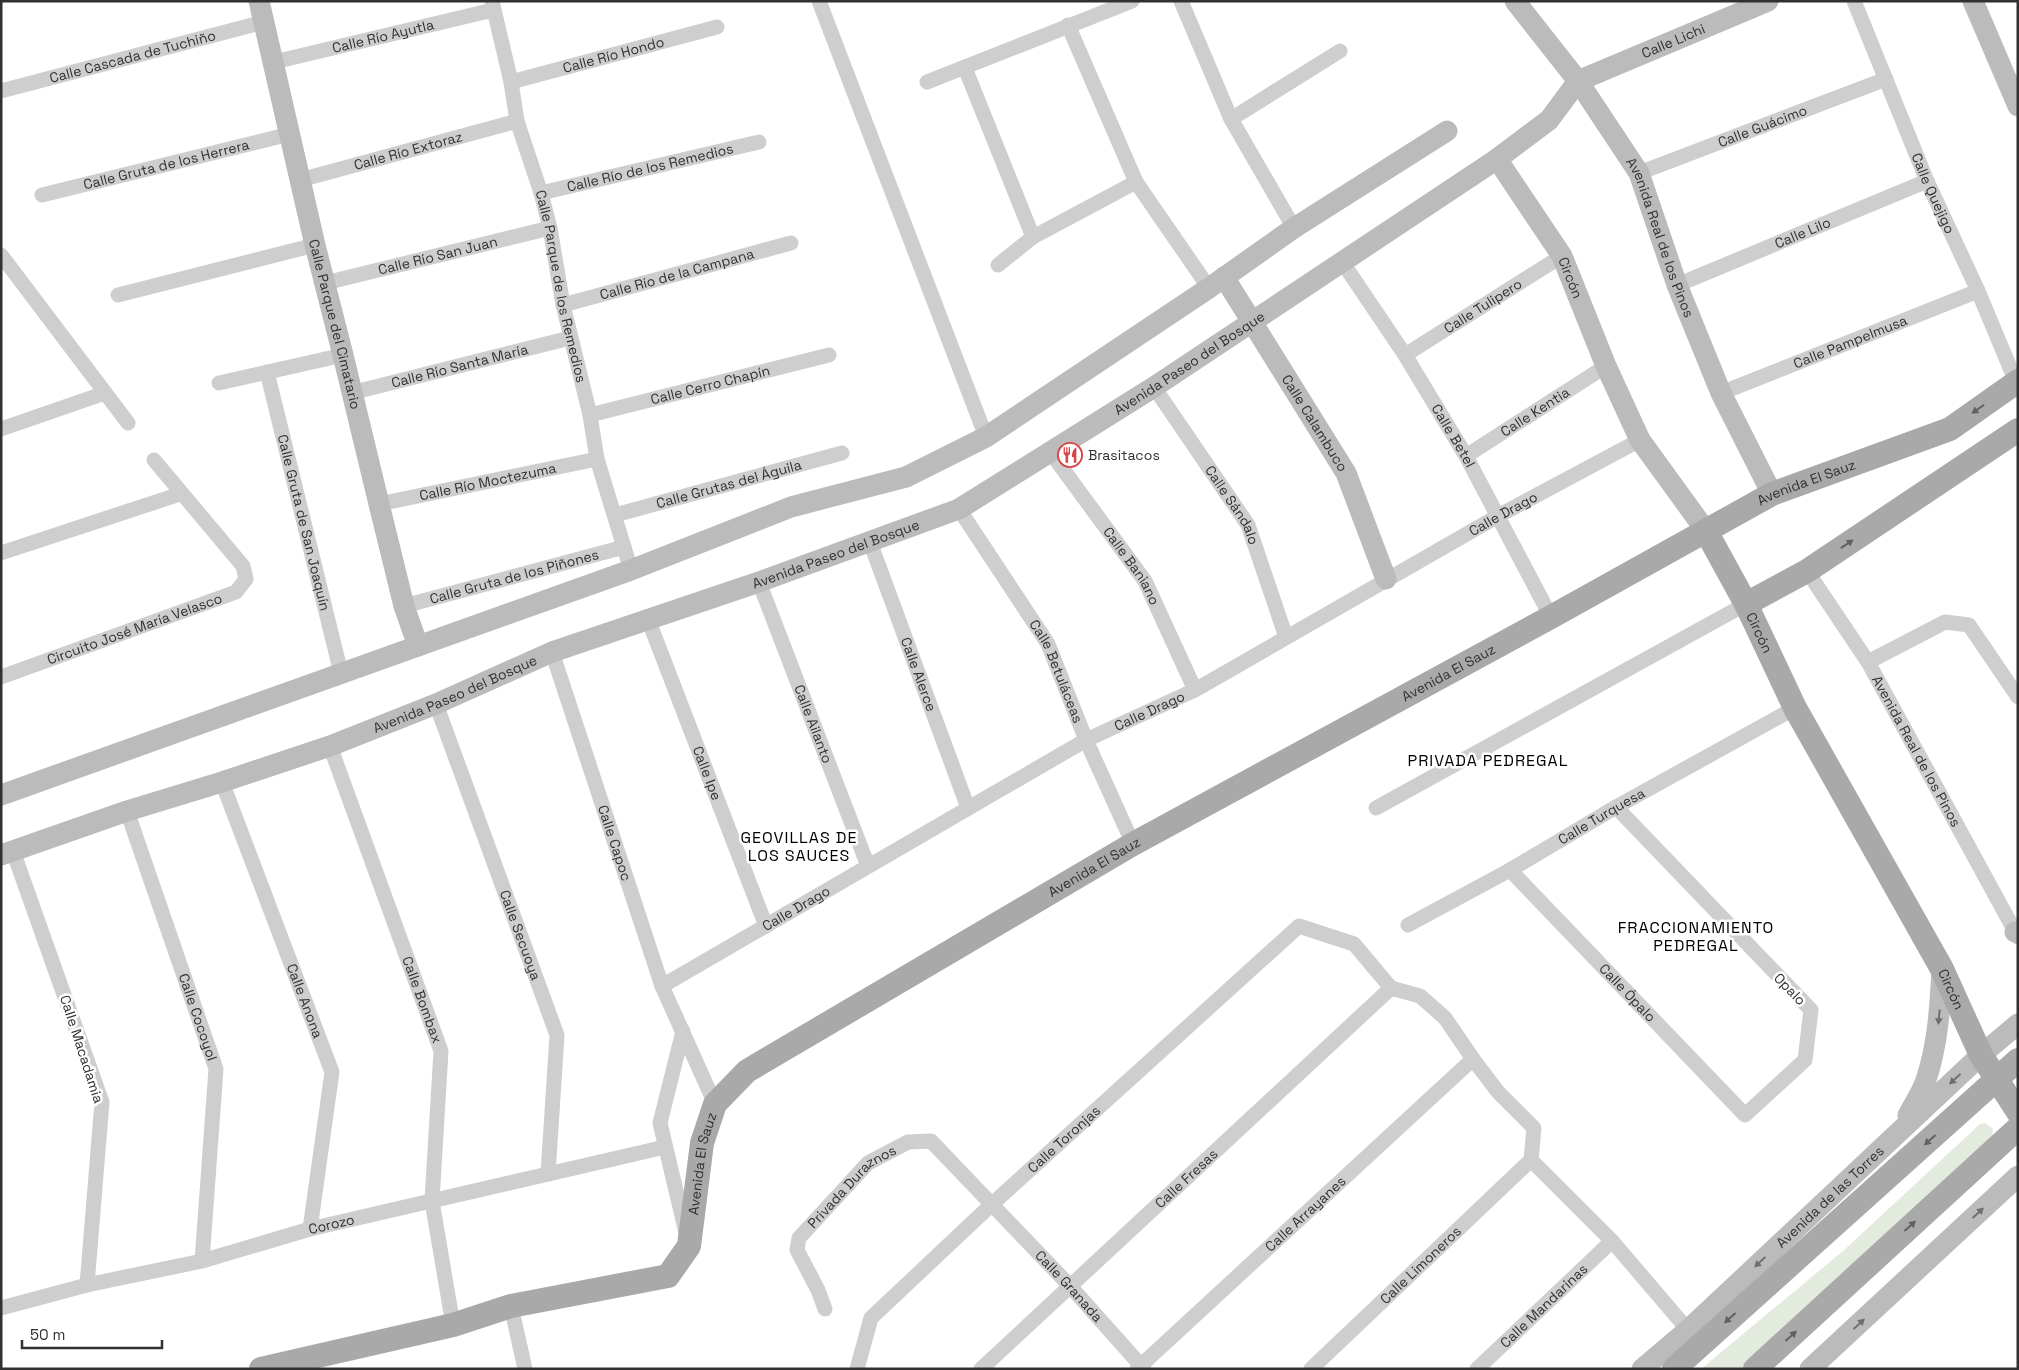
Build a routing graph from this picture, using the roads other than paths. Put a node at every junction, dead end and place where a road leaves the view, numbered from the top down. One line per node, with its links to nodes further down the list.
1 (259, 1): 10 (main road, Calle Parque del Cimatario)
2 (819, 1): 66 (street)
3 (1132, 1): 11 (street)
4 (1181, 1): 22 (street)
5 (1515, 1): 17 (main road, Avenida Real de los Pinos)
6 (1768, 1): 17 (main road, Calle Lichi)
7 (1854, 1): 16 (street, Calle Quejigo)
8 (1973, 1): 21 (main road)
9 (492, 6): 14 (street, Calle Río Ayutla); 18 (street, Calle Parque de los Remedios)
10 (264, 22): 14 (main road, Calle Parque del Cimatario); 20 (street, Calle Cascada de Tuchiño)
11 (1068, 25): 15 (street); 31 (street)
12 (717, 27): 18 (street, Calle Río Hondo)
13 (1340, 51): 22 (street)
14 (274, 62): 25 (main road, Calle Parque del Cimatario)
15 (965, 68): 19 (street); 36 (street)
16 (1886, 79): 28 (street, Calle Guácimo); 30 (street, Calle Quejigo)
17 (1578, 81): 27 (main road, Avenida Paseo del Bosque); 28 (main road, Avenida Real de los Pinos)
18 (511, 82): 23 (street, Calle Parque de los Remedios)
19 (927, 82)
20 (1, 90)
21 (2018, 106)
22 (1231, 119): 35 (street)
23 (517, 121): 29 (street, Calle Río Extoraz); 32 (street, Calle Parque de los Remedios)
24 (1447, 131): 35 (main road)
25 (290, 134): 29 (main road, Calle Parque del Cimatario); 33 (street, Calle Gruta de los Herrera)
26 (760, 142): 32 (street, Calle Río de los Remedios)
27 (1497, 159): 40 (main road, Circón); 41 (main road, Avenida Paseo del Bosque)
28 (1639, 173): 45 (main road, Avenida Real de los Pinos)
29 (300, 180): 38 (main road, Calle Parque del Cimatario)
30 (1927, 181): 45 (street, Calle Lilo); 46 (street, Calle Quejigo)
31 (1136, 182): 36 (street); 43 (street)
32 (541, 193): 34 (street, Calle Parque de los Remedios)
33 (42, 195)
34 (550, 228): 44 (street, Calle Río San Juan); 48 (street, Calle Parque de los Remedios)
35 (1294, 228): 43 (main road)
36 (1033, 237): 42 (street)
37 (791, 243): 48 (street, Calle Río de la Campana)
38 (315, 245): 44 (main road, Calle Parque del Cimatario); 47 (street)
39 (1, 255): 59 (street)
40 (1562, 256): 53 (street, Calle Tulipero); 54 (main road, Circón)
41 (1342, 263): 49 (main road, Avenida Paseo del Bosque); 53 (street, Calle Betel)
42 (998, 265)
43 (1216, 282): 49 (main road, Calle Calambuco); 66 (main road)
44 (325, 283): 51 (main road, Calle Parque del Cimatario)
45 (1677, 285): 61 (main road, Avenida Real de los Pinos)
46 (1978, 291): 56 (street, Calle Quejigo); 61 (street, Calle Pampelmusa)
47 (118, 295)
48 (563, 305): 50 (street, Calle Parque de los Remedios)
49 (1252, 322): 58 (main road, Avenida Paseo del Bosque); 85 (main road, Calle Calambuco)
50 (570, 338): 60 (street, Calle Río Santa María); 62 (street, Calle Parque de los Remedios)
51 (343, 355): 55 (street); 60 (main road, Calle Parque del Cimatario)
52 (829, 355): 62 (street, Calle Cerro Chapín)
53 (1405, 355): 70 (street, Calle Betel)
54 (1606, 366): 67 (main road, Circón); 70 (street, Calle Kentia)
55 (267, 372): 57 (street); 95 (street, Calle Gruta de San Joaquín)
56 (2017, 381): 74 (main road, Avenida El Sauz, one-way to 74)
57 (219, 383)
58 (1154, 387): 69 (main road, Avenida Paseo del Bosque); 91 (street, Calle Sándalo)
59 (105, 393): 63 (street); 64 (street)
60 (351, 393): 75 (main road, Calle Parque del Cimatario)
61 (1721, 393): 74 (main road, Avenida Real de los Pinos)
62 (590, 415): 71 (street, Calle Parque de los Remedios)
63 (128, 423)
64 (1, 429)
65 (2015, 435): 84 (main road, one-way to 65)
66 (986, 437): 83 (main road)
67 (1640, 440): 78 (street, Calle Drago); 79 (main road, Circón)
68 (842, 453): 77 (street, Calle Grutas del Águila)
69 (1051, 453): 76 (main road, Avenida Paseo del Bosque); 97 (street, Calle Baniano)
70 (1466, 456): 78 (street, Calle Betel)
71 (597, 459): 75 (street, Calle Río Moctezuma); 77 (street, Calle Parque de los Remedios)
72 (154, 460): 73 (street, Circuito José María Velasco)
73 (180, 494): 82 (street); 96 (street, Circuito José María Velasco)
74 (1772, 494): 79 (main road, Avenida El Sauz)
75 (379, 504): 88 (main road, Calle Parque del Cimatario)
76 (959, 509): 80 (main road, Avenida Paseo del Bosque); 101 (street, Calle Betuláceas)
77 (615, 514): 81 (street, Calle Parque de los Remedios)
78 (1498, 516): 85 (street, Calle Drago); 89 (street, Calle Betel)
79 (1706, 531): 87 (main road, Circón); 89 (main road, Avenida El Sauz)
80 (870, 542): 86 (main road, Avenida Paseo del Bosque); 106 (street, Calle Alerce)
81 (624, 547): 83 (street, Calle Parque de los Remedios); 88 (street, Calle Gruta de los Piñones)
82 (1, 553)
83 (631, 570): 92 (main road)
84 (1806, 571): 87 (main road); 94 (street, Avenida Real de los Pinos)
85 (1386, 579): 91 (street, Calle Drago)
86 (759, 582): 90 (main road, Avenida Paseo del Bosque); 111 (street, Calle Ailanto)
87 (1746, 604): 100 (main road, Circón); 107 (street)
88 (404, 606): 92 (main road, Calle Parque del Cimatario)
89 (1551, 617): 109 (main road, Avenida El Sauz)
90 (648, 619): 93 (main road, Avenida Paseo del Bosque); 114 (street, Calle Ipe)
91 (1286, 637): 97 (street, Calle Drago)
92 (418, 646): 95 (main road)
93 (552, 652): 99 (main road, Avenida Paseo del Bosque); 117 (street, Calle Capoc)
94 (1868, 662): 98 (street); 115 (street, Avenida Real de los Pinos)
95 (341, 673): 104 (main road)
96 (1, 677)
97 (1195, 690): 101 (street, Calle Drago)
98 (2018, 697)
99 (436, 704): 102 (main road, Avenida Paseo del Bosque); 132 (street, Calle Secuoya)
100 (1796, 708): 105 (street, Calle Turquesa); 116 (main road, Circón)
101 (1086, 740): 106 (street, Calle Drago); 109 (street, Calle Betuláceas)
102 (330, 746): 103 (main road, Avenida Paseo del Bosque); 134 (street, Calle Bombax)
103 (222, 782): 108 (main road, Avenida Paseo del Bosque); 136 (street, Calle Anona)
104 (1, 795)
105 (1616, 807): 112 (street, Calle Turquesa); 127 (street, Opalo)
106 (968, 808): 111 (street, Calle Drago)
107 (1376, 808)
108 (127, 811): 110 (main road, Avenida Paseo del Bosque); 139 (street, Calle Cocoyol)
109 (1133, 844): 125 (main road, Avenida El Sauz)
110 (7, 853): 140 (street, Calle Macadamia)
111 (868, 866): 114 (street, Calle Drago)
112 (1510, 870): 113 (street, Calle Turquesa); 127 (street, Calle Ópalo)
113 (1408, 925)
114 (766, 926): 117 (street, Calle Drago)
115 (2017, 934)
116 (1942, 969): 121 (main road, Circón); 129 (main road, one-way to 129)
117 (662, 986): 120 (street, Calle Capoc)
118 (1391, 988): 122 (street); 135 (street, Calle Toronjas); 141 (street, Calle Fresas)
119 (2018, 1024): 121 (main road, Avenida de las Torres)
120 (683, 1031): 125 (street, Calle Capoc); 130 (street)
121 (1981, 1054): 124 (main road, Circón); 129 (main road, Avenida de las Torres, one-way to 129)
122 (1473, 1059): 131 (street); 147 (street, Calle Arrayanes)
123 (2018, 1060): 124 (main road, Avenida de las Torres)
124 (1998, 1080): 126 (main road, Circón); 155 (main road, Avenida de las Torres, one-way to 155)
125 (714, 1104): 138 (main road, Avenida El Sauz)
126 (2018, 1112)
127 (1745, 1115)
128 (2018, 1128): 156 (main road, one-way to 128)
129 (1899, 1131): 146 (main road, Avenida de las Torres, one-way to 146)
130 (665, 1148): 132 (street, Corozo); 138 (street)
131 (1531, 1160): 137 (street); 152 (street, Calle Limoneros)
132 (548, 1174): 134 (street, Corozo)
133 (2018, 1176): 157 (main road, one-way to 133)
134 (432, 1201): 136 (street, Corozo); 145 (street, Calle Bombax)
135 (991, 1205): 141 (street, Calle Granada); 144 (street, Privada Duraznos); 150 (street, Calle Toronjas)
136 (310, 1229): 139 (street, Corozo)
137 (1612, 1241): 146 (street); 153 (street, Calle Mandarinas)
138 (689, 1246): 142 (main road, Avenida El Sauz)
139 (202, 1261): 140 (street, Corozo)
140 (87, 1285): 143 (street, Corozo)
141 (1070, 1286): 147 (street, Calle Granada); 151 (street, Calle Fresas)
142 (511, 1306): 145 (main road, Avenida El Sauz); 149 (street)
143 (1, 1308)
144 (825, 1309)
145 (453, 1325): 148 (main road, Avenida El Sauz)
146 (1688, 1330): 154 (main road, Avenida de las Torres)
147 (1141, 1368)
148 (261, 1369)
149 (525, 1369)
150 (857, 1369)
151 (981, 1369)
152 (1310, 1369)
153 (1477, 1369)
154 (1642, 1369)
155 (1674, 1369)
156 (1755, 1369)
157 (1810, 1369)

